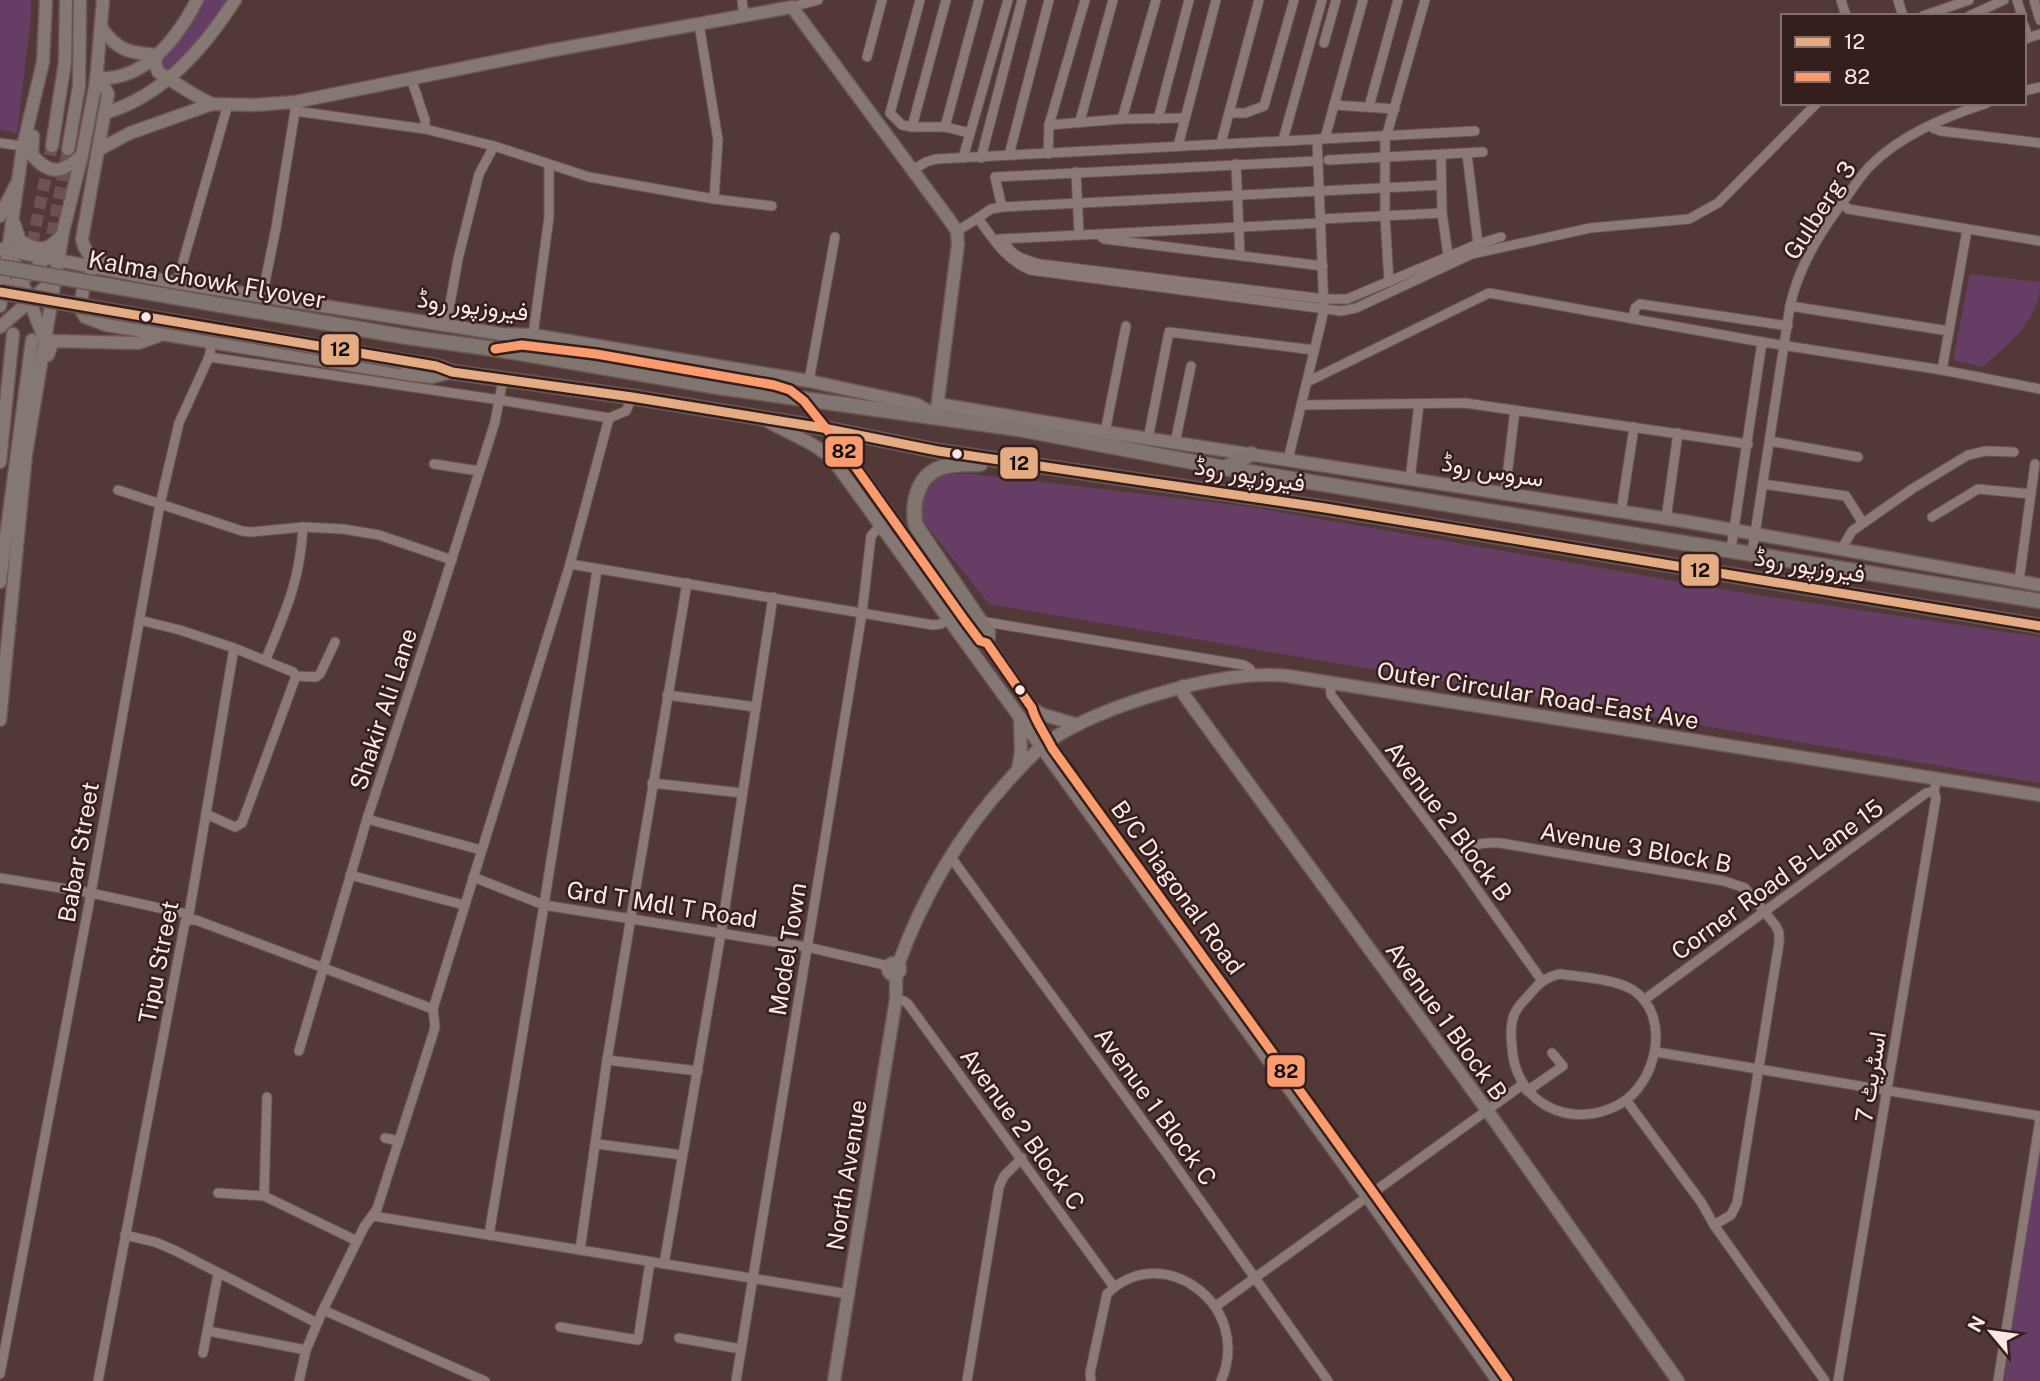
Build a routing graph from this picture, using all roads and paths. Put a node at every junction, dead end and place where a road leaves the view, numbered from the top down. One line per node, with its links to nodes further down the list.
1 (46, 0): 55 (street)
2 (66, 0): 77 (street)
3 (80, 0): 80 (street)
4 (103, 0): 38 (street)
5 (197, 0): 42 (street)
6 (235, 0): 44 (street)
7 (742, 0): 35 (street)
8 (818, 0): 32 (street)
9 (882, 0): 43 (street)
10 (920, 0): 64 (street)
11 (946, 0): 64 (street)
12 (979, 0): 65 (street)
13 (1008, 0): 68 (street)
14 (1023, 0): 89 (street)
15 (1049, 0): 86 (street)
16 (1085, 0): 62 (street)
17 (1113, 0): 61 (street)
18 (1156, 0): 59 (street)
19 (1189, 0): 60 (street)
20 (1216, 0): 58 (street)
21 (1259, 0): 56 (street)
22 (1294, 0): 56 (street)
23 (1322, 0): 72 (street)
24 (1336, 0): 41 (street)
25 (1363, 0): 49 (street)
26 (1398, 0): 53 (street)
27 (1425, 0): 54 (street)
28 (1969, 0): 31 (street)
29 (2004, 0): 33 (street)
30 (2034, 0): 36 (street)
31 (1955, 2): 34 (street)
32 (792, 7): 35 (street); 94 (street)
33 (1991, 11)
34 (1928, 14)
35 (744, 16): 37 (street)
36 (2040, 20)
37 (699, 24): 45 (street); 101 (street)
38 (100, 27): 42 (street); 46 (street)
39 (2040, 34): 40 (street)
40 (2026, 38)
41 (1324, 43)
42 (157, 55): 44 (street); 46 (street)
43 (867, 57)
44 (170, 78): 47 (street); 57 (street)
45 (411, 78): 52 (street); 66 (street)
46 (96, 80): 57 (street); 85 (street)
47 (212, 104): 48 (street); 69 (street)
48 (228, 104): 52 (street); 134 (street)
49 (1334, 105): 53 (street); 71 (street)
50 (1815, 105): 141 (street)
51 (1982, 105): 63 (street, Gulberg 3)
52 (295, 106): 66 (street); 136 (street)
53 (1369, 107): 54 (street)
54 (1395, 109): 70 (street)
55 (33, 110): 76 (street); 85 (street)
56 (1229, 113): 73 (street)
57 (105, 117): 69 (street); 81 (street)
58 (1184, 118): 60 (street); 79 (street)
59 (1122, 119): 60 (street); 61 (street)
60 (1158, 119)
61 (1080, 121): 62 (street)
62 (1049, 125): 83 (street)
63 (1932, 125): 75 (street); 103 (street, Gulberg 3)
64 (912, 127): 65 (street)
65 (945, 127): 68 (street)
66 (425, 129): 78 (street)
67 (1475, 131): 70 (street)
68 (970, 133): 88 (street)
69 (130, 134): 81 (street)
70 (1388, 135): 71 (street); 90 (street)
71 (1321, 138): 72 (street); 91 (street)
72 (1283, 140): 73 (street)
73 (1221, 143): 79 (street)
74 (0, 144): 76 (street)
75 (2040, 144)
76 (23, 146): 96 (street)
77 (52, 146)
78 (494, 146): 93 (street); 143 (street)
79 (1178, 146): 83 (street)
80 (68, 149)
81 (99, 150): 130 (street)
82 (1483, 152): 84 (street)
83 (1048, 154): 86 (street)
84 (1467, 154): 87 (street); 123 (street)
85 (82, 155): 115 (street)
86 (1009, 155): 89 (street)
87 (1441, 155): 90 (street); 97 (street)
88 (963, 158): 89 (street); 94 (street)
89 (981, 158)
90 (1384, 158): 91 (street); 98 (street)
91 (1323, 160): 92 (street); 99 (street)
92 (1236, 164): 95 (street); 100 (street)
93 (549, 166): 101 (street); 151 (street)
94 (914, 169): 114 (street)
95 (1076, 172): 102 (street); 105 (street)
96 (20, 177): 107 (street); 111 (street)
97 (1441, 185): 98 (street); 106 (street)
98 (1384, 187): 99 (street); 108 (street)
99 (1320, 190): 100 (street); 110 (street)
100 (1237, 195): 102 (street); 112 (street)
101 (714, 199): 104 (street)
102 (1077, 203): 105 (street); 117 (street)
103 (1842, 203): 113 (street); 140 (street, Gulberg 3)
104 (772, 206)
105 (1002, 207): 109 (street)
106 (1442, 213): 108 (street); 125 (street)
107 (0, 216)
108 (1385, 216): 110 (street); 133 (street)
109 (978, 218): 114 (street); 121 (street)
110 (1321, 221): 112 (street); 128 (street)
111 (14, 223): 115 (street); 124 (street)
112 (1239, 227): 116 (street); 126 (street)
113 (1967, 230): 122 (street); 147 (street)
114 (957, 231): 174 (street)
115 (63, 232): 127 (street)
116 (1100, 233): 117 (street); 126 (street)
117 (1079, 234): 120 (street)
118 (835, 237): 167 (street)
119 (1501, 237): 123 (street)
120 (1005, 239): 121 (street); 137 (street)
121 (994, 241): 141 (street)
122 (2040, 241)
123 (1478, 244): 125 (street)
124 (5, 250): 127 (street, فیروزپور روڈ); 132 (street); 135 (street)
125 (1448, 255): 133 (street)
126 (1240, 256): 128 (street)
127 (52, 259): 130 (street, فیروزپور روڈ); 131 (street); 132 (street)
128 (1323, 266): 137 (street)
129 (0, 267): 152 (main road, Kalma Chowk Flyover, bridge)
130 (137, 274): 131 (street); 134 (street, فیروزپور روڈ); 150 (street)
131 (56, 277): 138 (street); 153 (street)
132 (22, 282): 135 (street); 138 (street)
133 (1389, 282): 137 (street)
134 (177, 283): 136 (street, فیروزپور روڈ)
135 (1, 291): 139 (street); 161 (main road, Kalma Chowk Flyover, bridge)
136 (262, 297): 143 (street, فیروزپور روڈ)
137 (1325, 299): 141 (street)
138 (30, 301): 146 (street); 153 (street)
139 (0, 306)
140 (1790, 306): 145 (street, Gulberg 3); 147 (street)
141 (1324, 310): 158 (street)
142 (1633, 319): 145 (street); 155 (street); 168 (street)
143 (446, 326): 149 (street, فیروزپور روڈ)
144 (1126, 326): 180 (street)
145 (1788, 326): 156 (street, Gulberg 3)
146 (0, 327)
147 (1949, 331): 163 (street)
148 (13, 334): 191 (street)
149 (502, 334): 151 (street, فیروزپور روڈ); 159 (street)
150 (162, 335): 154 (street, فیروزپور روڈ); 176 (street, فیروزپور روڈ)
151 (533, 335): 167 (street, فیروزپور روڈ)
152 (407, 337): 157 (main road, فیروزپور روڈ)
153 (38, 340): 176 (street); 219 (street)
154 (212, 342): 160 (street, Babar Street); 164 (street, فیروزپور روڈ)
155 (1762, 342): 156 (street); 185 (street)
156 (1785, 347): 163 (street); 183 (street, Gulberg 3)
157 (495, 349): 159 (street); 174 (main road, فیروزپور روڈ)
158 (1314, 351): 168 (street); 182 (street)
159 (596, 354): 165 (street)
160 (209, 357): 171 (street); 202 (street, Babar Street)
161 (401, 361): 164 (main road, فیروزپور روڈ)
162 (1191, 366): 184 (street)
163 (1942, 370): 169 (street)
164 (452, 372): 166 (main road, فیروزپور روڈ)
165 (729, 376)
166 (503, 379): 170 (main road, فیروزپور روڈ); 171 (street, Shakir Ali Lane)
167 (809, 381): 174 (street, فیروزپور روڈ)
168 (1307, 382): 173 (street)
169 (2040, 389)
170 (632, 397): 177 (street); 178 (main road, فیروزپور روڈ)
171 (500, 400): 177 (street); 196 (street, Shakir Ali Lane)
172 (1419, 404): 173 (street); 175 (street); 197 (street)
173 (1301, 405): 190 (street)
174 (937, 410): 180 (street, سروس روڈ); 195 (main road, فیروزپور روڈ)
175 (1515, 410): 179 (street); 200 (street)
176 (32, 416): 211 (street)
177 (609, 418): 216 (street)
178 (764, 418): 192 (main road, فیروزپور روڈ); 207 (street)
179 (1634, 427): 181 (street); 203 (street)
180 (1105, 432): 182 (street, سروس روڈ)
181 (1678, 433): 185 (street); 205 (street)
182 (1148, 439): 184 (street, سروس روڈ)
183 (1770, 441): 189 (street); 198 (street, Gulberg 3)
184 (1175, 443): 188 (street, سروس روڈ)
185 (1748, 444): 209 (street)
186 (844, 451): 230 (street, B/C Diagonal Road)
187 (2014, 452): 206 (street)
188 (1251, 454): 190 (street, سروس روڈ); 195 (main road)
189 (1858, 457)
190 (1288, 460): 197 (street, سروس روڈ)
191 (0, 462)
192 (1020, 462): 227 (main road); 228 (main road, فیروزپور روڈ)
193 (434, 464): 196 (street)
194 (2035, 464): 201 (street)
195 (1225, 468): 212 (main road, فیروزپور روڈ)
196 (479, 471): 215 (street, Shakir Ali Lane)
197 (1410, 479): 200 (street, سروس روڈ)
198 (1763, 484): 206 (street); 210 (street, Gulberg 3)
199 (118, 490): 202 (street)
200 (1505, 494): 203 (street, سروس روڈ)
201 (2031, 494): 204 (street); 218 (street)
202 (160, 504): 208 (street); 226 (street, Babar Street)
203 (1621, 512): 205 (street, سروس روڈ)
204 (1932, 517)
205 (1666, 519): 209 (street, سروس روڈ)
206 (1863, 523): 213 (street)
207 (880, 526): 224 (street, Model Town); 225 (street)
208 (303, 527): 215 (street); 232 (street)
209 (1734, 531): 210 (street, سروس روڈ); 212 (street)
210 (1755, 535): 213 (street, سروس روڈ); 214 (street, Gulberg 3)
211 (16, 546): 233 (street); 242 (street)
212 (1731, 549): 214 (main road, فیروزپور روڈ)
213 (1840, 550): 218 (street, سروس روڈ)
214 (1752, 553): 223 (main road, فیروزپور روڈ)
215 (452, 560): 251 (street, Shakir Ali Lane)
216 (570, 564): 217 (street); 252 (street)
217 (597, 570): 220 (street); 260 (street)
218 (2019, 581): 221 (street, سروس روڈ)
219 (0, 582)
220 (687, 583): 222 (street); 238 (street)
221 (2040, 584)
222 (773, 597): 224 (street); 239 (street)
223 (2040, 601)
224 (862, 613): 225 (street); 265 (street, Model Town)
225 (948, 619): 241 (street)
226 (139, 620): 231 (street); 258 (street, Babar Street)
227 (980, 621): 230 (main road); 235 (street)
228 (2040, 626)
229 (335, 642): 234 (street)
230 (987, 643): 240 (street, B/C Diagonal Road)
231 (234, 648): 232 (street); 250 (street, Tipu Street)
232 (266, 659): 234 (street)
233 (0, 661)
234 (296, 676): 250 (street)
235 (1252, 676): 236 (street, Outer Circular Road-East Ave); 237 (street, Outer Circular Road-East Ave)
236 (1330, 684): 247 (street, Outer Circular Road-East Ave); 254 (street, Avenue 2 Block B)
237 (1183, 686): 243 (street, Outer Circular Road-East Ave); 282 (street, Avenue 1 Block B)
238 (667, 695): 239 (street); 246 (street)
239 (756, 707): 248 (street)
240 (1032, 708): 243 (street); 244 (street, B/C Diagonal Road)
241 (1020, 719): 244 (street); 245 (street)
242 (0, 720)
243 (1079, 725): 244 (street, Outer Circular Road-East Ave)
244 (1045, 744): 245 (street, Outer Circular Road-East Ave); 290 (street, B/C Diagonal Road)
245 (1018, 771): 253 (street, Outer Circular Road-East Ave)
246 (652, 783): 248 (street); 263 (street)
247 (1935, 785): 249 (street, Outer Circular Road-East Ave); 261 (street, Corner Road B-Lane 15); 279 (street, اسٹریٹ 7)
248 (742, 793): 264 (street)
249 (2040, 795)
250 (206, 814): 262 (street, Tipu Street)
251 (367, 819): 252 (street); 255 (street, Shakir Ali Lane)
252 (481, 850): 256 (street)
253 (950, 856): 267 (street, Outer Circular Road-East Ave); 302 (street, Avenue 1 Block C)
254 (1455, 858): 261 (street, Avenue 3 Block B); 268 (street, Avenue 2 Block B)
255 (350, 875): 259 (street); 266 (street, Shakir Ali Lane)
256 (473, 877): 259 (street); 260 (street, Grd T Mdl T Road)
257 (0, 878): 258 (street)
258 (91, 892): 262 (street); 314 (street, Babar Street)
259 (464, 905): 271 (street)
260 (544, 905): 263 (street, Grd T Mdl T Road); 295 (street)
261 (1765, 912): 270 (street, Corner Road B-Lane 15); 276 (street, Avenue 3 Block B)
262 (188, 917): 266 (street); 294 (street, Tipu Street)
263 (630, 918): 264 (street, Grd T Mdl T Road); 275 (street)
264 (722, 933): 265 (street, Grd T Mdl T Road); 277 (street)
265 (807, 947): 267 (street, Grd T Mdl T Road); 301 (street, Model Town)
266 (324, 969): 271 (street); 272 (street, Shakir Ali Lane)
267 (894, 969): 269 (street, North Avenue)
268 (1542, 981): 270 (street); 278 (street)
269 (896, 999): 288 (street, Avenue 2 Block C); 304 (street, North Avenue)
270 (1644, 1000): 273 (street)
271 (433, 1009): 285 (street)
272 (299, 1051)
273 (1656, 1052): 276 (street); 281 (street)
274 (1552, 1053): 278 (street)
275 (607, 1060): 277 (street); 286 (street)
276 (1758, 1069): 279 (street); 293 (street, Avenue 3 Block B)
277 (698, 1071): 287 (street)
278 (1525, 1088): 281 (street); 282 (street)
279 (1887, 1090): 283 (street); 328 (street, اسٹریٹ 7)
280 (267, 1097): 291 (street)
281 (1626, 1100): 293 (street)
282 (1487, 1110): 290 (street); 326 (street, Avenue 1 Block B)
283 (2040, 1117): 329 (street)
284 (385, 1138): 285 (street)
285 (399, 1141): 292 (street)
286 (597, 1144): 287 (street); 297 (street)
287 (682, 1155): 299 (street)
288 (1022, 1158): 303 (street, Avenue 2 Block C); 320 (street)
289 (218, 1193): 291 (street)
290 (1370, 1194): 302 (street); 324 (street, B/C Diagonal Road); 325 (street, B/C Diagonal Road)
291 (264, 1196): 296 (street)
292 (373, 1216): 295 (street); 296 (street)
293 (1714, 1225): 327 (street)
294 (125, 1235): 300 (street); 315 (street, Tipu Street)
295 (489, 1235): 297 (street)
296 (357, 1241): 306 (street)
297 (580, 1250): 298 (street)
298 (650, 1262): 299 (street); 308 (street)
299 (664, 1264): 301 (street)
300 (218, 1274): 307 (street); 309 (street)
301 (753, 1279): 304 (street); 311 (street, Model Town)
302 (1255, 1279): 305 (street); 323 (street, Avenue 1 Block C)
303 (1114, 1287): 305 (street); 321 (street)
304 (848, 1294): 319 (street, North Avenue)
305 (1216, 1306): 322 (street)
306 (323, 1310): 307 (street); 317 (street)
307 (317, 1324): 312 (street)
308 (560, 1327)
309 (208, 1331): 312 (street); 313 (street)
310 (679, 1338): 311 (street)
311 (741, 1349): 318 (street, Model Town)
312 (306, 1350): 316 (street)
313 (203, 1353)
314 (0, 1374)
315 (98, 1381)
316 (299, 1381)
317 (485, 1381)
318 (736, 1381)
319 (834, 1381)
320 (967, 1381)
321 (1091, 1381)
322 (1221, 1381)
323 (1328, 1381)
324 (1498, 1381)
325 (1508, 1381)
326 (1678, 1381)
327 (1825, 1381)
328 (1838, 1381)
329 (1998, 1381)

